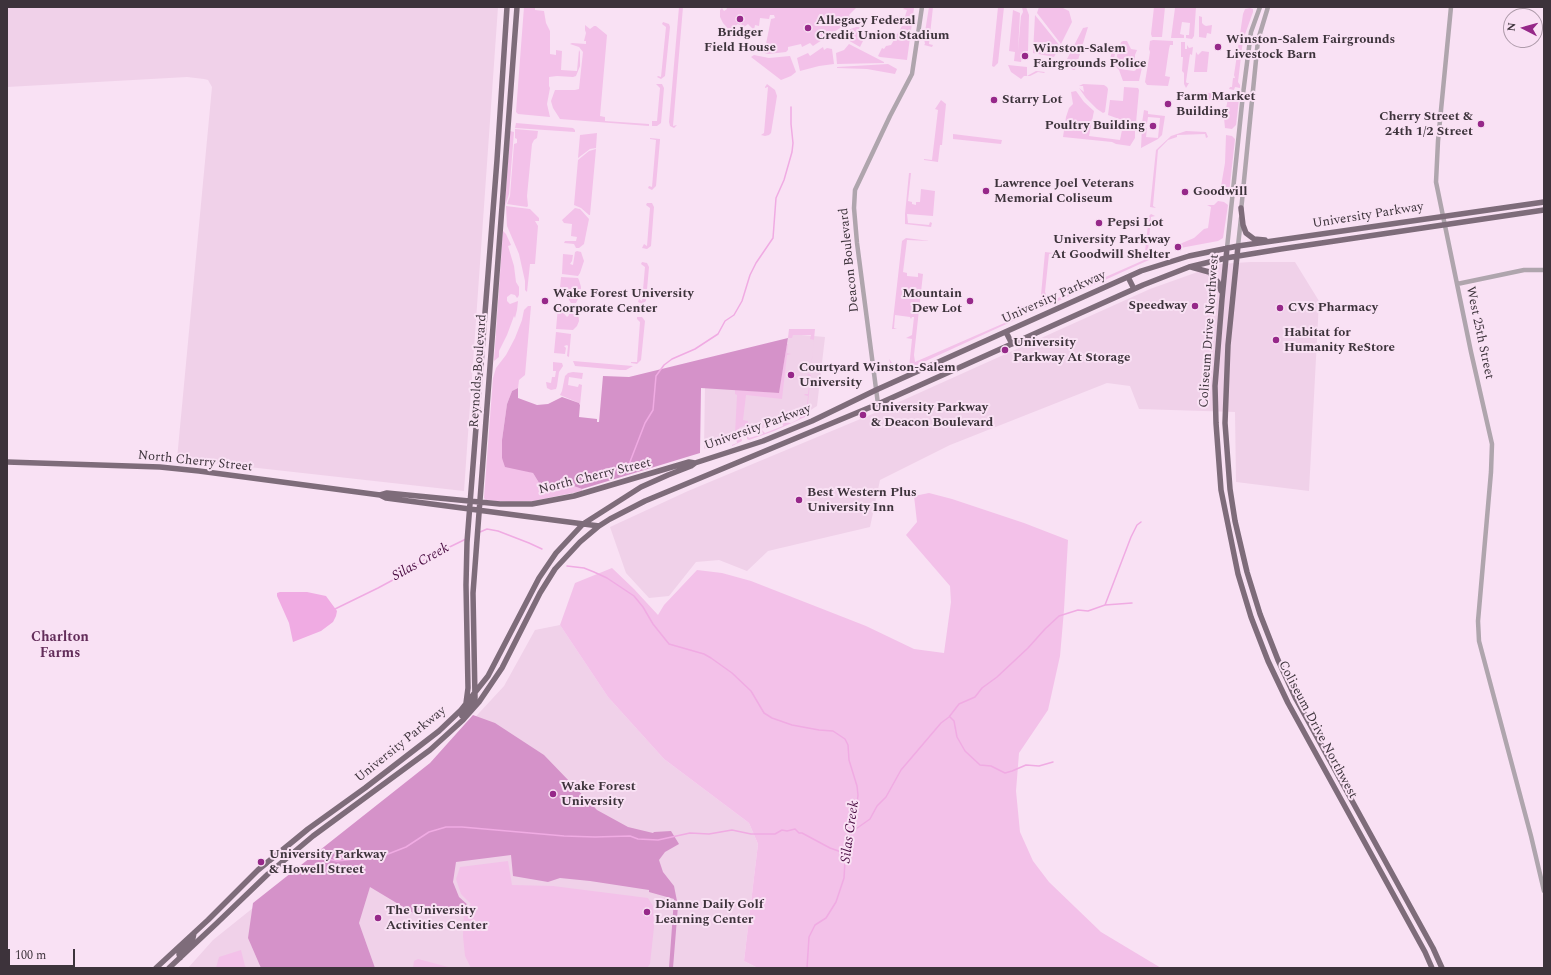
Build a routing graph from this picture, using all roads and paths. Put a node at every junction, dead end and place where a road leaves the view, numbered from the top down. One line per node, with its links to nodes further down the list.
1 (507, 7): 32 (main road, Reynolds Boulevard)
2 (517, 7): 33 (main road, Reynolds Boulevard)
3 (922, 7): 27 (street, Deacon Boulevard)
4 (1260, 7): 14 (street)
5 (1268, 7): 8 (street)
6 (1451, 7): 10 (street, West 25th Street)
7 (1544, 202): 10 (main road, University Parkway)
8 (1241, 208): 12 (main road); 13 (street)
9 (1544, 210): 11 (main road, University Parkway)
10 (1443, 216): 11 (street, West 25th Street); 12 (main road, University Parkway)
11 (1445, 226): 15 (main road, University Parkway); 20 (street, West 25th Street)
12 (1273, 241): 13 (main road, University Parkway)
13 (1238, 246): 14 (main road, University Parkway); 15 (main road, Coliseum Drive Northwest)
14 (1227, 248): 16 (main road, Coliseum Drive Northwest); 19 (main road, University Parkway)
15 (1238, 257): 16 (main road, University Parkway); 24 (main road, Coliseum Drive Northwest)
16 (1226, 258): 17 (main road, University Parkway); 22 (main road, Coliseum Drive Northwest)
17 (1189, 267): 21 (main road, University Parkway); 22 (main road)
18 (1544, 270): 20 (street)
19 (1128, 277): 21 (main road); 25 (main road, University Parkway)
20 (1457, 284): 41 (street, West 25th Street)
21 (1134, 289): 26 (main road, University Parkway)
22 (1222, 297): 23 (main road, Coliseum Drive Northwest)
23 (1220, 319): 24 (main road); 46 (main road, Coliseum Drive Northwest)
24 (1231, 321): 47 (main road, Coliseum Drive Northwest)
25 (1006, 332): 26 (main road); 27 (main road, University Parkway)
26 (1012, 344): 28 (main road, University Parkway)
27 (876, 390): 28 (street, Deacon Boulevard); 30 (main road, University Parkway)
28 (878, 404): 37 (main road, University Parkway)
29 (7, 462): 31 (main road, North Cherry Street)
30 (695, 463): 33 (main road, North Cherry Street); 36 (main road, University Parkway)
31 (380, 495): 32 (main road, North Cherry Street); 34 (main road, North Cherry Street)
32 (470, 501): 33 (main road, North Cherry Street); 34 (main road, Reynolds Boulevard)
33 (480, 502): 35 (main road, Reynolds Boulevard)
34 (470, 509): 35 (main road, North Cherry Street); 39 (main road, Reynolds Boulevard)
35 (479, 511): 36 (main road, North Cherry Street); 38 (main road, Reynolds Boulevard)
36 (583, 524): 37 (main road, North Cherry Street); 38 (main road, University Parkway)
37 (598, 526): 40 (main road, University Parkway)
38 (475, 693): 39 (main road, University Parkway); 40 (main road, Reynolds Boulevard)
39 (466, 705): 42 (main road, University Parkway)
40 (453, 730): 43 (main road, University Parkway)
41 (1544, 891)
42 (194, 933): 43 (main road); 44 (main road, University Parkway)
43 (180, 958): 45 (main road, University Parkway)
44 (156, 968)
45 (169, 968)
46 (1432, 968)
47 (1442, 968)

